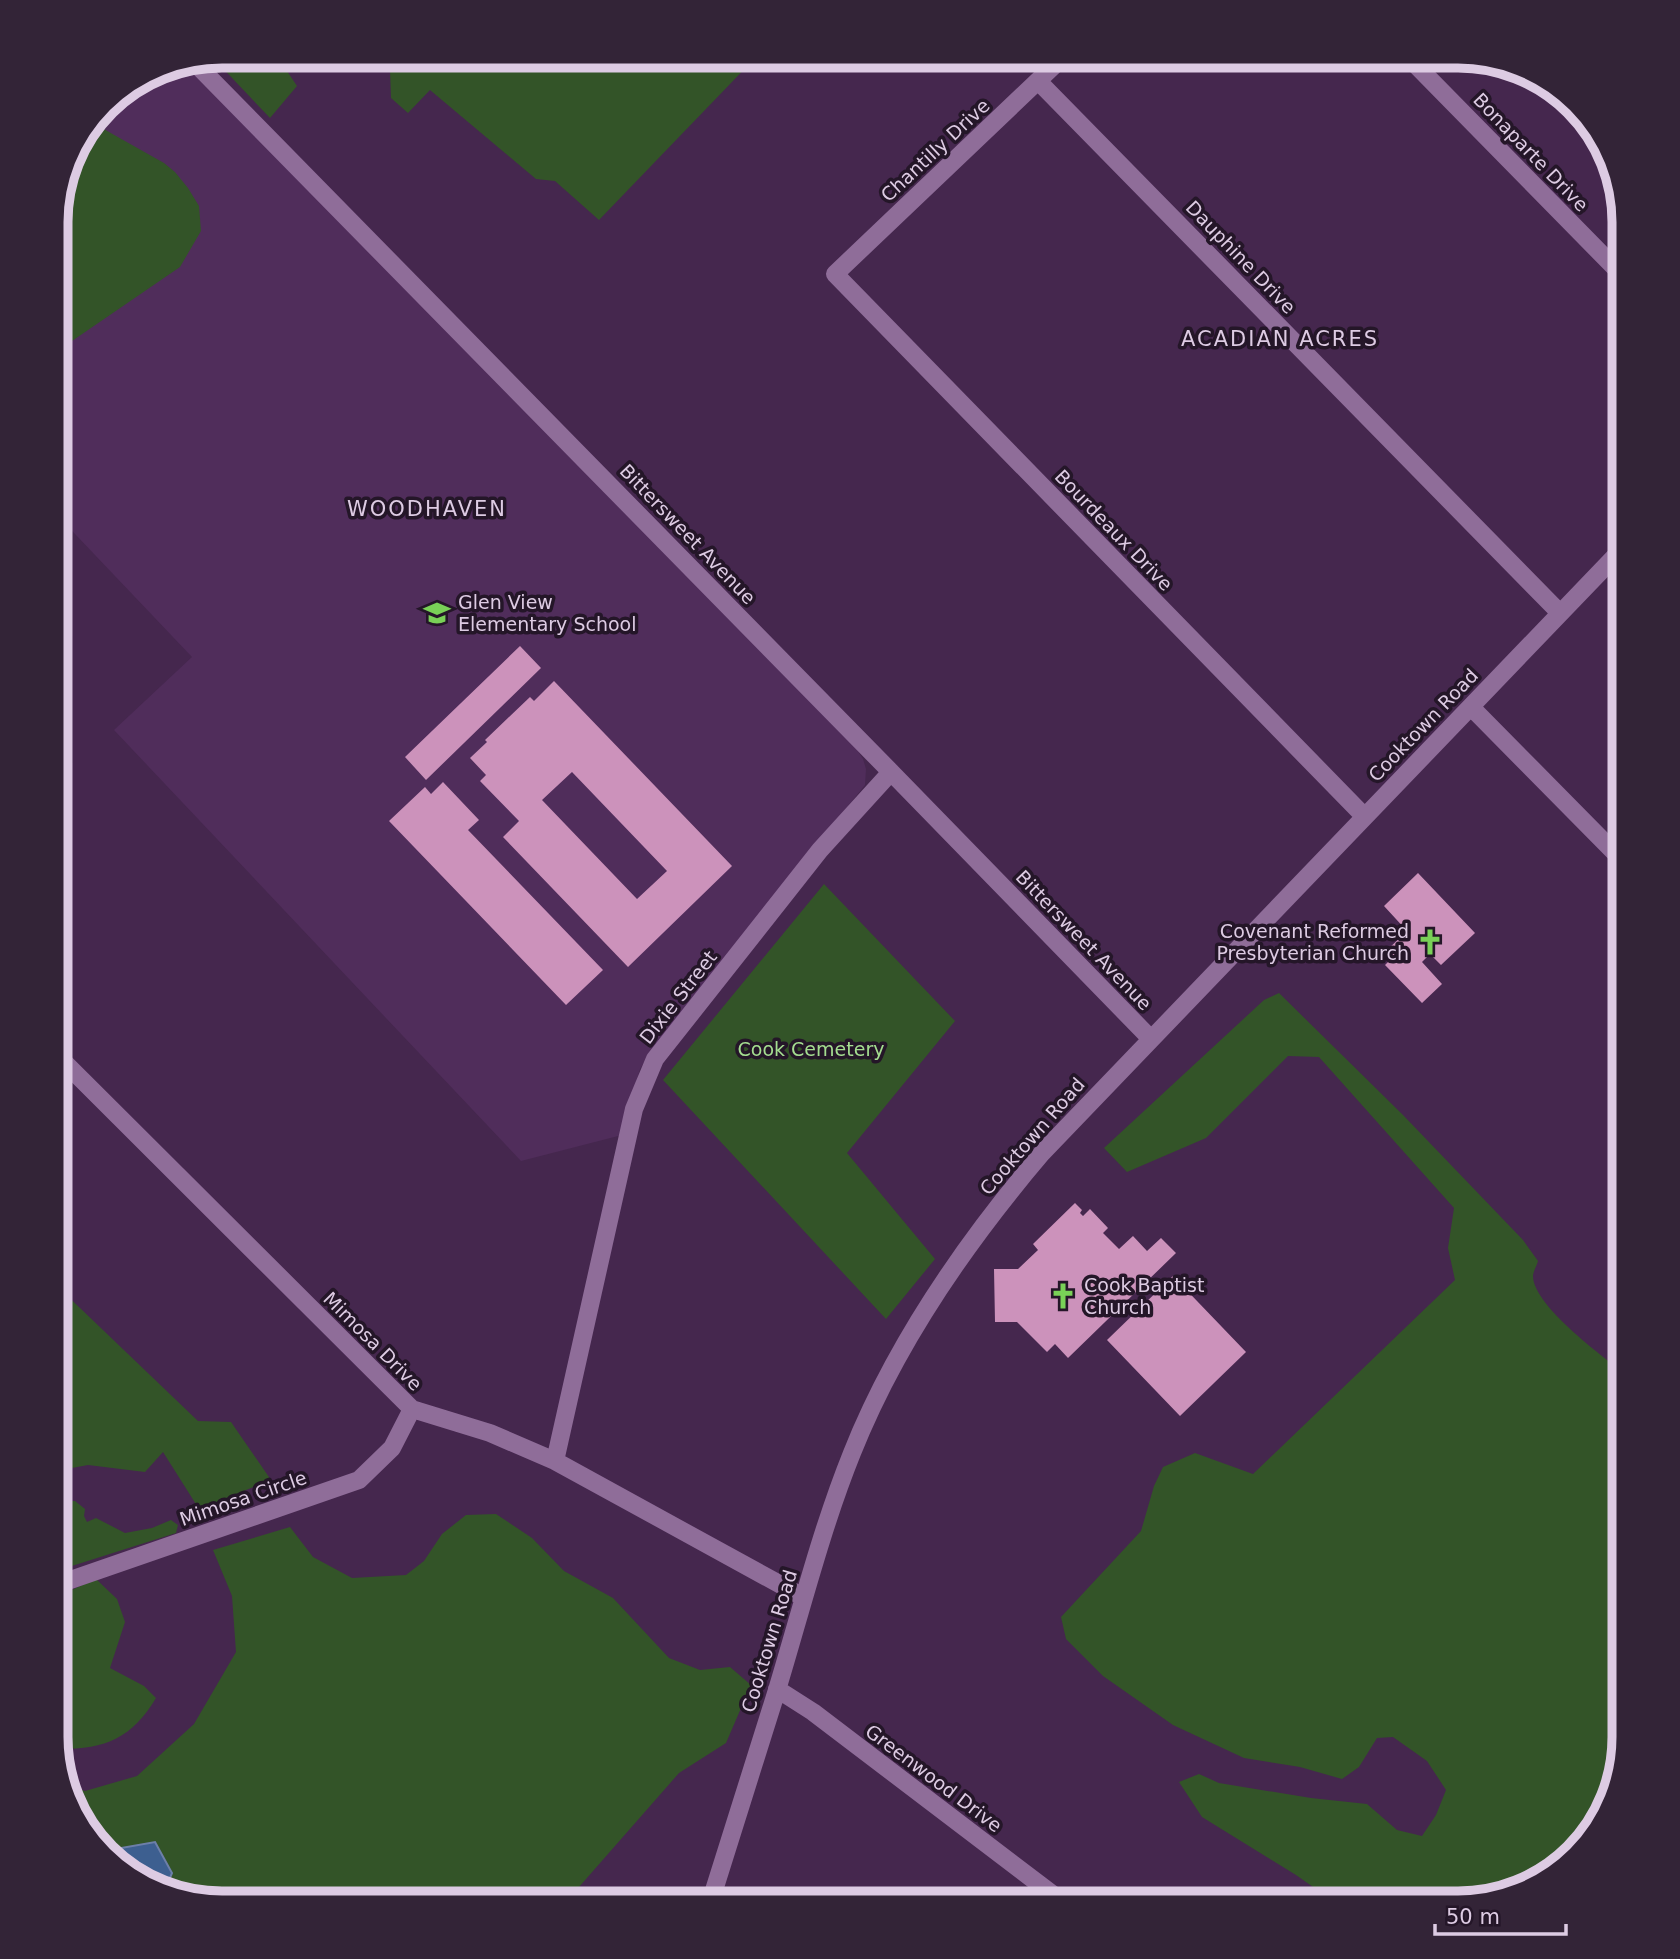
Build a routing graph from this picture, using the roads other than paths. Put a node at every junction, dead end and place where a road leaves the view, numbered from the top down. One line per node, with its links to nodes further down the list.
1 (1050, 69): 4 (street, Chantilly Drive)
2 (1420, 69): 5 (street, Bonaparte Drive)
3 (202, 70): 10 (street, Bittersweet Avenue)
4 (1038, 81): 6 (street, Chantilly Drive); 8 (street, Dauphine Drive)
5 (1612, 265)
6 (835, 274): 11 (street, Bourdeaux Drive)
7 (1612, 559): 8 (street, Cooktown Road)
8 (1560, 613): 9 (street, Cooktown Road)
9 (1471, 706): 11 (street, Cooktown Road); 12 (street)
10 (891, 772): 13 (street, Bittersweet Avenue); 16 (street, Dixie Street)
11 (1364, 816): 13 (street, Cooktown Road)
12 (1612, 850)
13 (1150, 1038): 18 (street, Cooktown Road)
14 (68, 1066): 15 (street, Mimosa Drive)
15 (412, 1409): 16 (street, Mimosa Drive); 17 (street, Mimosa Circle)
16 (555, 1461): 18 (street, Mimosa Drive)
17 (68, 1581)
18 (803, 1597): 19 (street, Cooktown Road)
19 (777, 1689): 20 (street, Cooktown Road); 21 (street, Greenwood Drive)
20 (714, 1891)
21 (1048, 1891)

